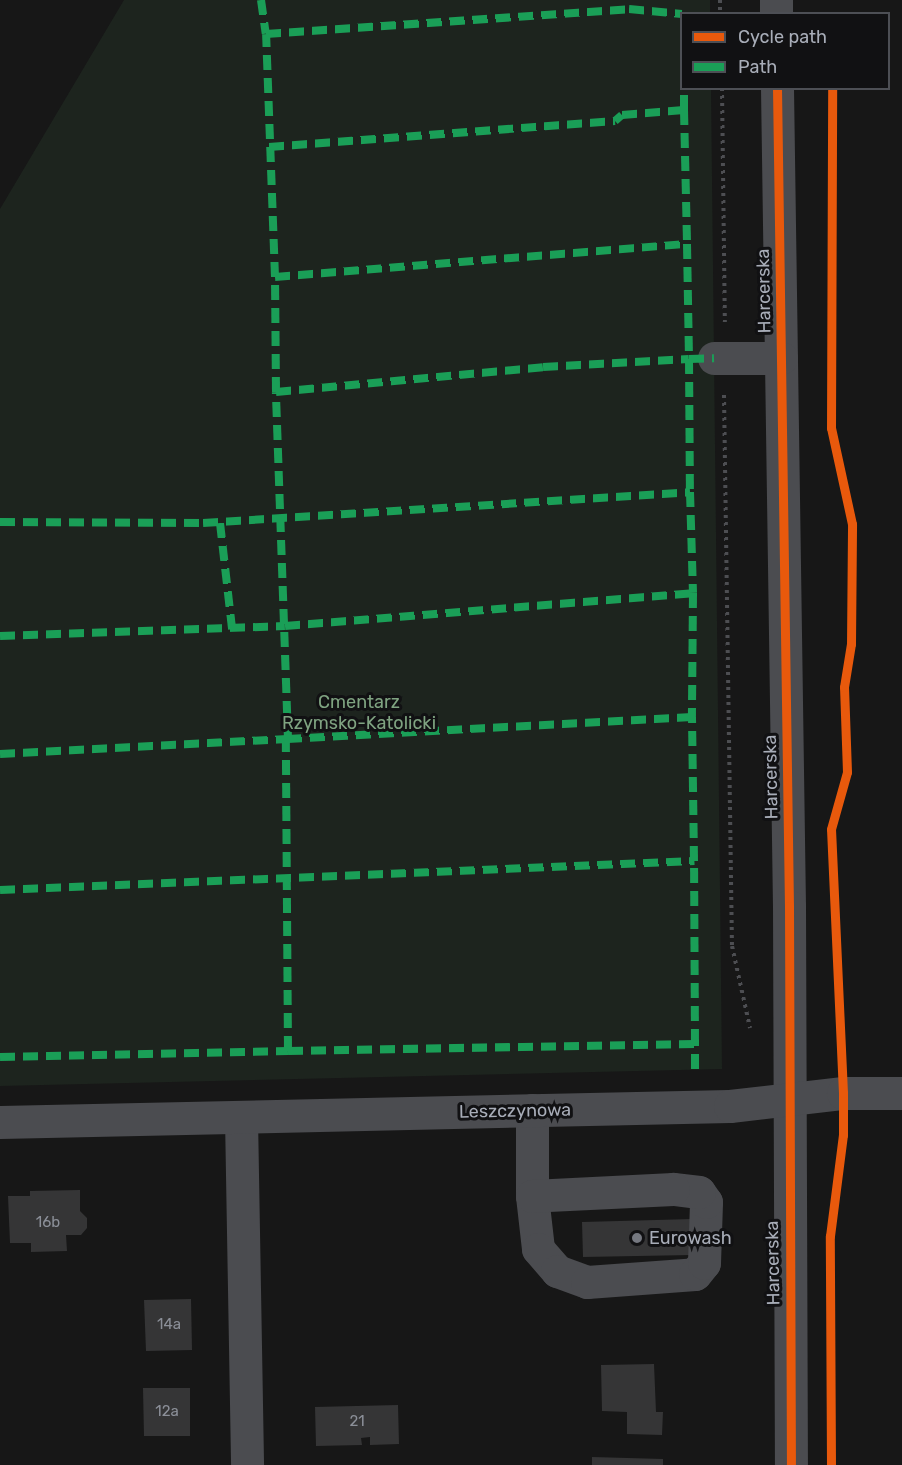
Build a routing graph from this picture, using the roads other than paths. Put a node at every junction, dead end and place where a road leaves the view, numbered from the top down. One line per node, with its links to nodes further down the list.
1 (777, 90): 3 (street, Harcerska)
2 (719, 358): 3 (street)
3 (781, 358): 5 (street, Harcerska)
4 (902, 1093): 5 (street, Leszczynowa)
5 (788, 1097): 6 (street, Leszczynowa); 11 (street, Harcerska)
6 (532, 1110): 7 (street, Leszczynowa); 9 (street)
7 (241, 1117): 8 (street, Leszczynowa); 10 (street)
8 (0, 1122)
9 (532, 1196): 9 (street)
10 (247, 1465)
11 (791, 1465)

